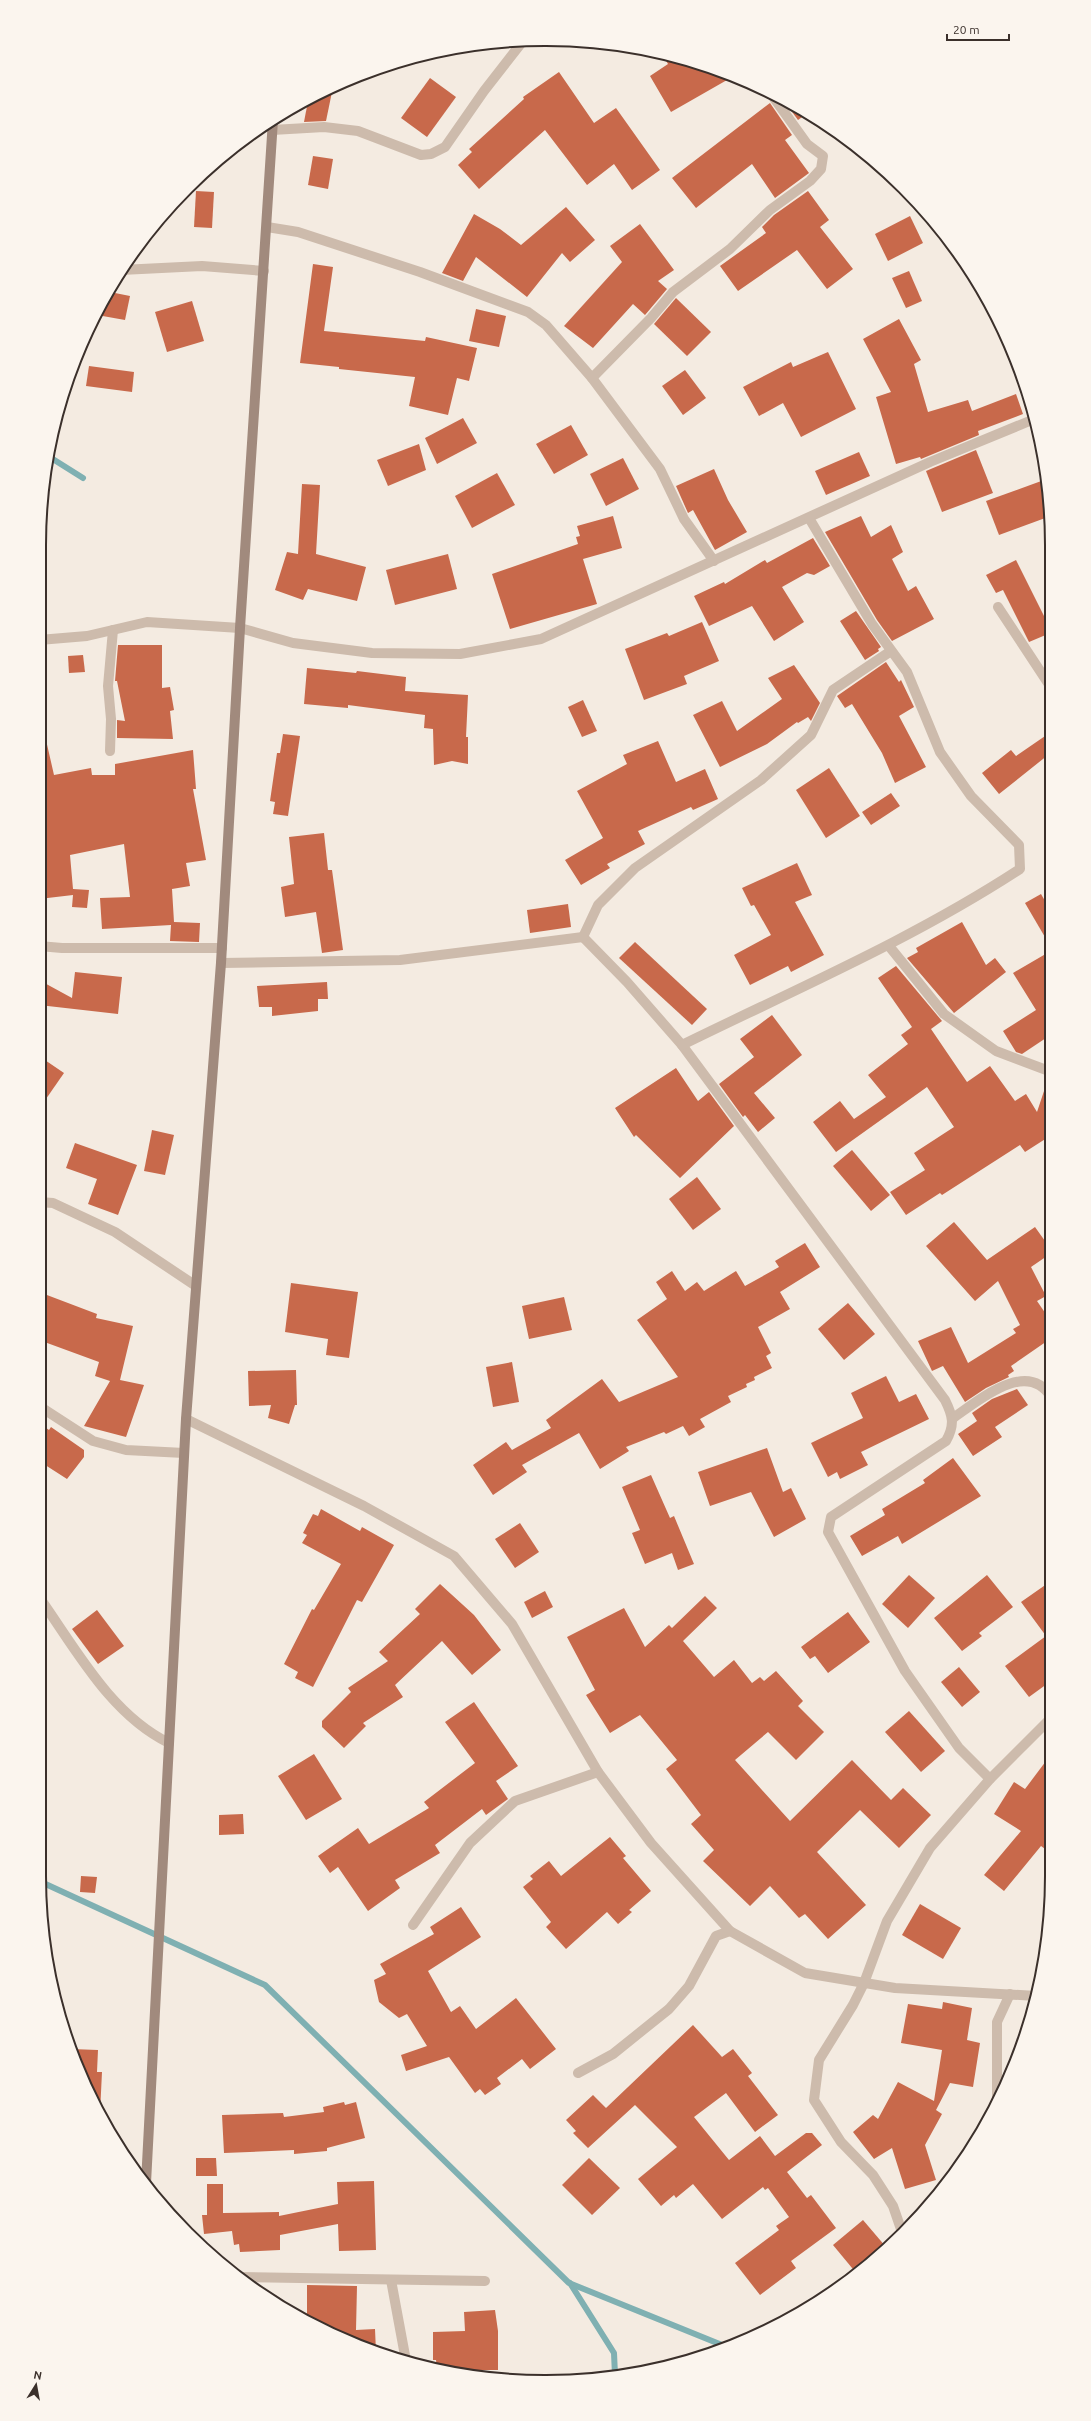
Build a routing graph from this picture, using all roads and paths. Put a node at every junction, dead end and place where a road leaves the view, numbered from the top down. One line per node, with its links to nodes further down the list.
1 (518, 47): 3 (street)
2 (779, 105): 7 (street)
3 (272, 130): 4 (main road)
4 (267, 227): 6 (main road); 7 (street)
5 (129, 270): 6 (street)
6 (264, 271): 12 (main road)
7 (592, 378): 10 (street)
8 (1029, 421): 9 (street)
9 (809, 518): 10 (street); 15 (street)
10 (714, 561): 12 (street)
11 (998, 607): 16 (street)
12 (240, 628): 13 (street); 21 (main road)
13 (113, 630): 14 (street); 17 (street)
14 (46, 639)
15 (891, 651): 18 (street); 19 (street)
16 (1045, 678)
17 (110, 751)
18 (583, 937): 22 (street); 23 (street)
19 (889, 946): 23 (street); 24 (street)
20 (46, 947): 21 (street)
21 (222, 948): 22 (main road)
22 (221, 963): 26 (main road)
23 (682, 1045): 29 (street)
24 (1045, 1069)
25 (46, 1202): 26 (street)
26 (196, 1286): 30 (main road)
27 (1045, 1393): 29 (street)
28 (46, 1411): 31 (street)
29 (953, 1418): 36 (street)
30 (186, 1419): 31 (main road); 35 (street)
31 (184, 1453): 34 (main road)
32 (46, 1607): 34 (street)
33 (1045, 1724): 36 (street)
34 (169, 1743): 44 (main road)
35 (598, 1772): 37 (street); 38 (street)
36 (990, 1780): 39 (street)
37 (413, 1925)
38 (730, 1930): 39 (street); 42 (street)
39 (864, 1983): 40 (street); 45 (street)
40 (1010, 1994): 41 (street); 43 (street)
41 (1030, 1996)
42 (578, 2073)
43 (998, 2086)
44 (146, 2176)
45 (900, 2227)
46 (248, 2277): 47 (street)
47 (391, 2280): 48 (street); 49 (street)
48 (485, 2281)
49 (405, 2354)

